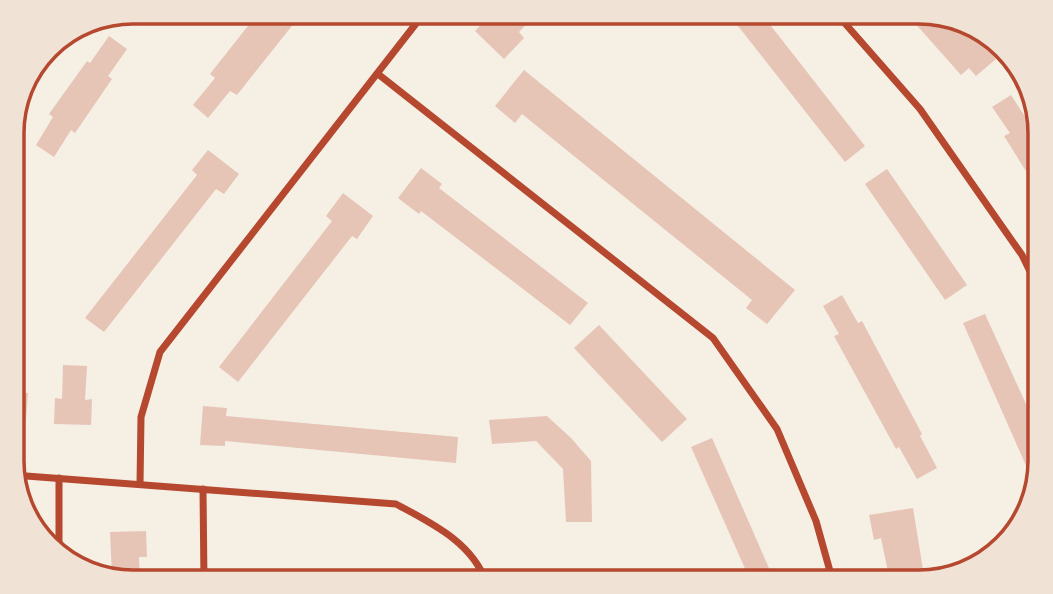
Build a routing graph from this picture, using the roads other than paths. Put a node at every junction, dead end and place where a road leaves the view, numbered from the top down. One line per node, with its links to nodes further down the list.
1 (416, 24): 3 (street)
2 (846, 24): 4 (street)
3 (377, 74): 7 (street); 10 (street)
4 (1028, 267)
5 (25, 476): 6 (street)
6 (59, 478): 7 (street); 9 (street)
7 (139, 484): 8 (street)
8 (203, 489): 11 (street); 12 (street)
9 (59, 540)
10 (829, 569)
11 (204, 570)
12 (482, 570)

